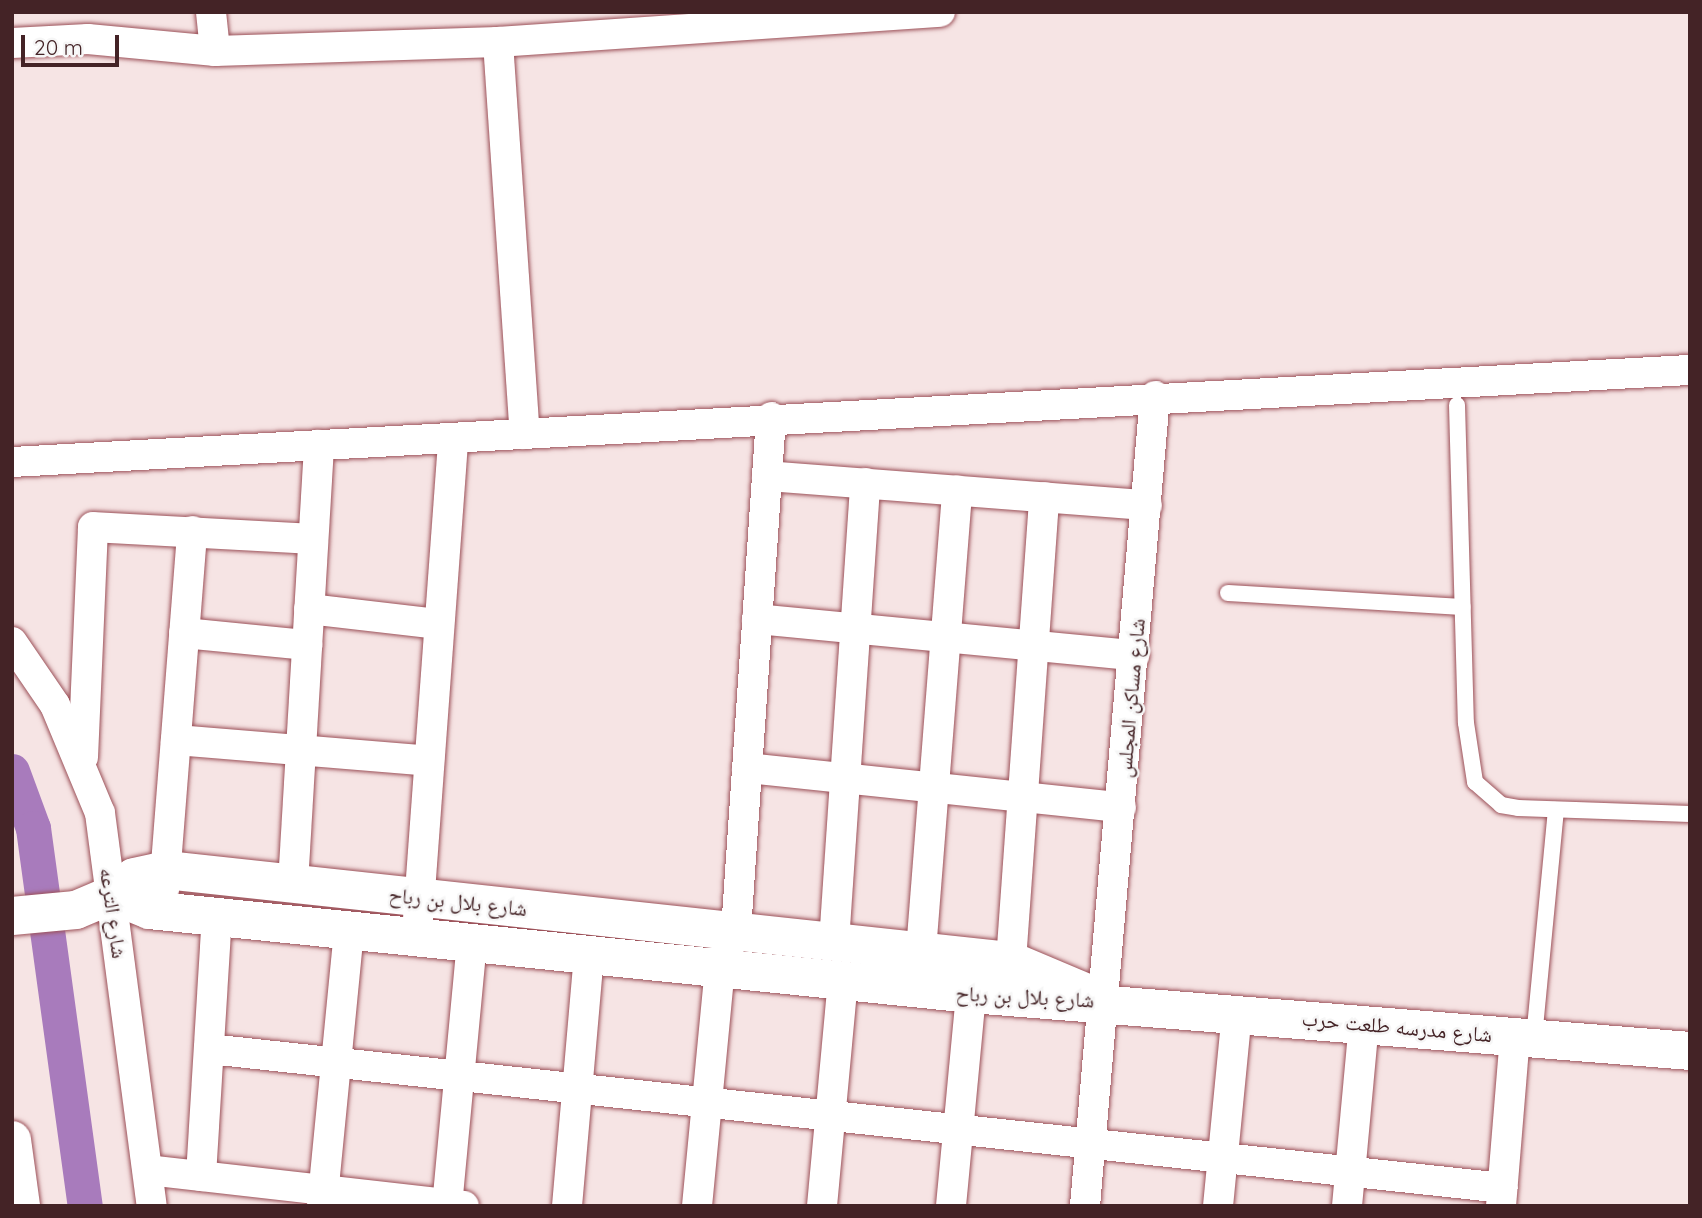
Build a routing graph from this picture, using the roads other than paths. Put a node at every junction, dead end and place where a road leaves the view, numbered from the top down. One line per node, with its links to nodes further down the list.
1 (211, 12): 6 (street)
2 (940, 12): 3 (street)
3 (594, 24): 5 (street)
4 (12, 43): 6 (street)
5 (498, 43): 6 (street); 11 (street)
6 (215, 51)
7 (1690, 370): 8 (street)
8 (1155, 396): 10 (street); 19 (street, شارع مساكن المجلس)
9 (1457, 405): 23 (lane)
10 (771, 417): 11 (street); 15 (street)
11 (525, 434): 12 (street)
12 (453, 438): 13 (street); 26 (street)
13 (319, 445): 14 (street); 21 (street)
14 (12, 462)
15 (767, 475): 16 (street); 25 (street)
16 (865, 483): 17 (street); 27 (street)
17 (957, 490): 18 (street); 29 (street)
18 (1044, 497): 19 (street); 32 (street)
19 (1147, 505): 33 (street, شارع مساكن المجلس)
20 (192, 531): 21 (street); 28 (street); 37 (street)
21 (313, 539): 24 (street)
22 (1228, 593): 23 (lane)
23 (1463, 607): 43 (lane)
24 (309, 608): 26 (street); 31 (street)
25 (757, 619): 27 (street); 38 (street)
26 (439, 624): 36 (street)
27 (855, 628): 29 (street); 39 (street)
28 (184, 633): 31 (street); 34 (street)
29 (946, 637): 32 (street); 40 (street)
30 (12, 642): 37 (street, شارع الترعه)
31 (307, 645): 35 (street)
32 (1033, 645): 33 (street); 41 (street)
33 (1134, 655): 42 (street, شارع مساكن المجلس)
34 (176, 740): 35 (street); 45 (street)
35 (301, 751): 36 (street); 46 (street)
36 (429, 761): 48 (street)
37 (83, 764): 47 (street, شارع الترعه)
38 (747, 768): 39 (street); 53 (street)
39 (845, 779): 40 (street); 55 (street)
40 (934, 788): 41 (street); 57 (street)
41 (1023, 797): 42 (street); 59 (street)
42 (1121, 807): 63 (street, شارع مساكن المجلس)
43 (1556, 810): 44 (lane); 66 (lane)
44 (1690, 814)
45 (166, 870): 46 (street, شارع بلال بن رباح); 47 (street, شارع بلال بن رباح); 49 (street)
46 (293, 884): 48 (street, شارع بلال بن رباح)
47 (113, 895): 49 (street, شارع بلال بن رباح); 50 (street); 78 (street, شارع الترعه)
48 (420, 897): 53 (street, شارع بلال بن رباح); 54 (street)
49 (162, 911): 51 (street, شارع بلال بن رباح)
50 (12, 916)
51 (217, 916): 52 (street, شارع بلال بن رباح); 67 (street)
52 (349, 930): 54 (street, شارع بلال بن رباح); 69 (street)
53 (736, 931): 55 (street, شارع بلال بن رباح); 60 (street)
54 (417, 937): 56 (street, شارع بلال بن رباح)
55 (834, 942): 57 (street, شارع بلال بن رباح)
56 (472, 943): 58 (street, شارع بلال بن رباح); 70 (street)
57 (922, 951): 59 (street, شارع بلال بن رباح)
58 (589, 954): 60 (street, شارع بلال بن رباح); 71 (street)
59 (1011, 961): 63 (street, شارع بلال بن رباح)
60 (720, 968): 61 (street, شارع بلال بن رباح); 72 (street)
61 (843, 981): 62 (street, شارع بلال بن رباح); 73 (street)
62 (971, 994): 63 (street, شارع بلال بن رباح); 74 (street)
63 (1104, 1001): 64 (street, شارع مدرسه طلعت حرب); 76 (street, شارع مساكن المجلس)
64 (1237, 1013): 65 (street, شارع مدرسه طلعت حرب); 77 (street)
65 (1364, 1022): 66 (street, شارع مدرسه طلعت حرب); 79 (street)
66 (1524, 1037): 68 (street, شارع مدرسه طلعت حرب); 81 (street)
67 (209, 1049): 69 (street); 80 (street)
68 (1690, 1051)
69 (336, 1062): 70 (street); 82 (street)
70 (460, 1076): 71 (street); 83 (street)
71 (577, 1088): 72 (street); 86 (street)
72 (707, 1103): 73 (street); 87 (street)
73 (830, 1116): 74 (street); 88 (street)
74 (958, 1129): 76 (street); 89 (street)
75 (12, 1140): 84 (street)
76 (1091, 1144): 77 (street); 90 (street, شارع مساكن المجلس)
77 (1223, 1158): 79 (street); 91 (street)
78 (148, 1170): 80 (street); 85 (street, شارع الترعه)
79 (1350, 1172): 81 (street); 92 (street)
80 (201, 1177): 82 (street)
81 (1502, 1197)
82 (322, 1198): 83 (street)
83 (453, 1205)
84 (21, 1206)
85 (152, 1206)
86 (567, 1206)
87 (697, 1206)
88 (822, 1206)
89 (951, 1206)
90 (1085, 1206)
91 (1218, 1206)
92 (1347, 1206)

